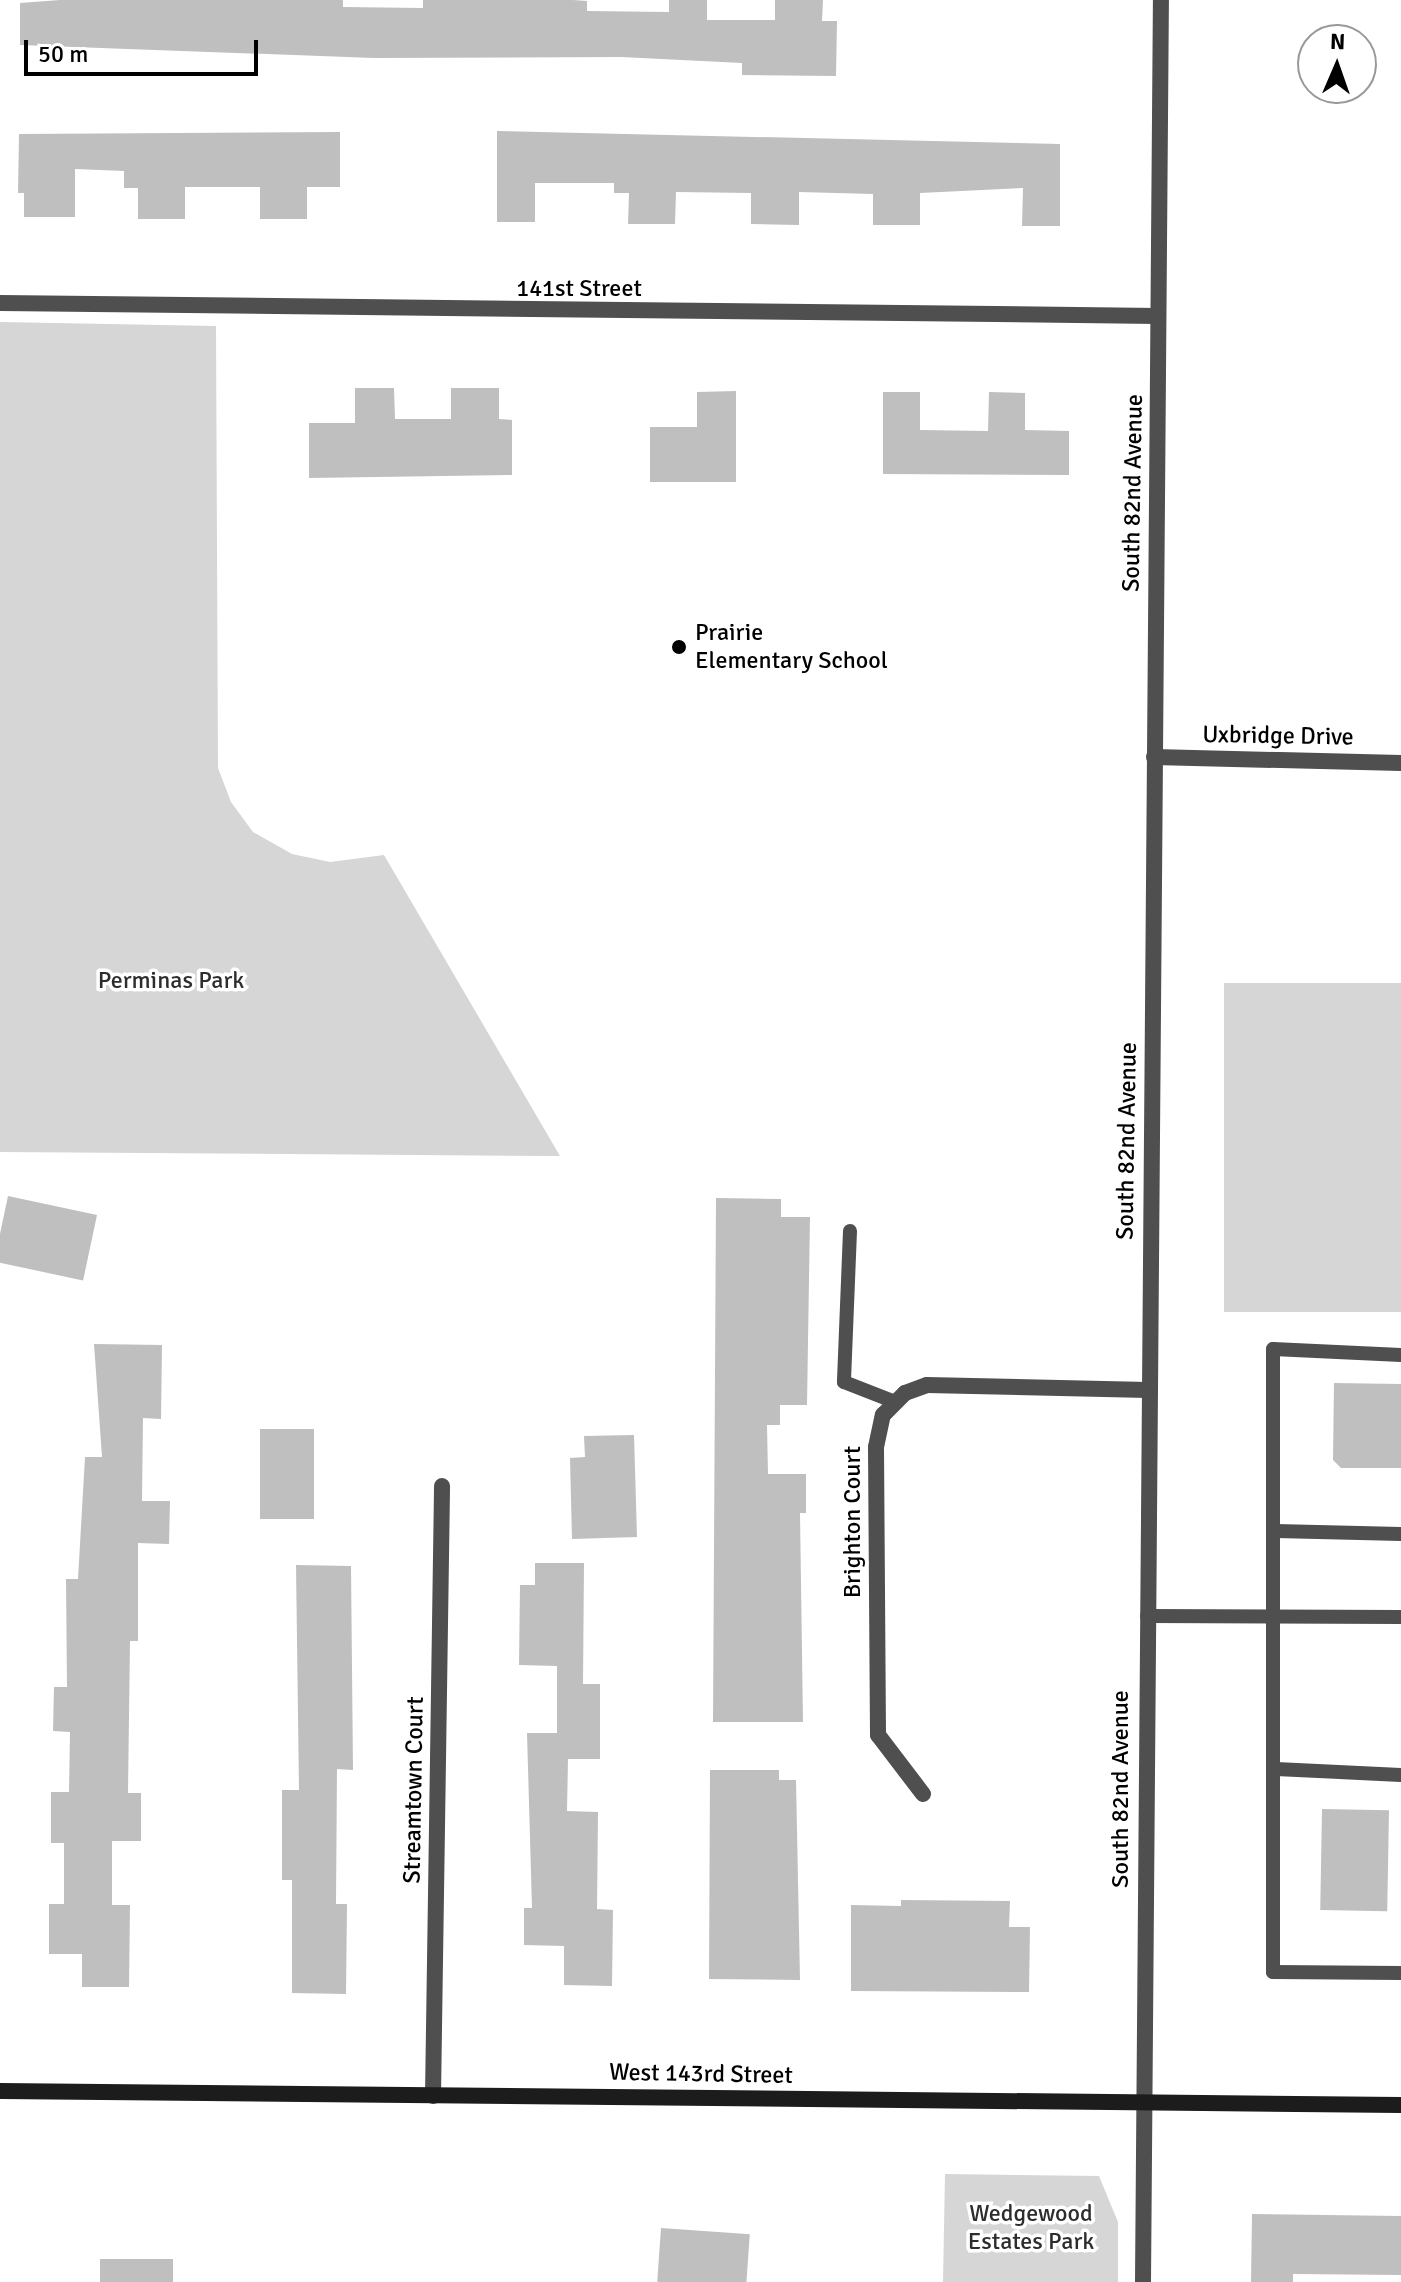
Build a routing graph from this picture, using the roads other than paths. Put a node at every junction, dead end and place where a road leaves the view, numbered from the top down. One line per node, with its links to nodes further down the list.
1 (1161, 0): 3 (street, South 82nd Avenue)
2 (0, 303): 3 (street, 141st Street)
3 (1158, 316): 4 (street, South 82nd Avenue)
4 (1154, 757): 5 (street, Uxbridge Drive); 8 (street, South 82nd Avenue)
5 (1401, 763)
6 (850, 1231): 9 (lane)
7 (1401, 1355): 11 (lane)
8 (1148, 1390): 9 (street); 13 (street, South 82nd Avenue)
9 (895, 1402): 18 (street, Brighton Court)
10 (442, 1486): 21 (street, Streamtown Court)
11 (1276, 1531): 12 (lane); 14 (lane)
12 (1401, 1534)
13 (1147, 1616): 14 (lane); 22 (street, South 82nd Avenue)
14 (1277, 1617): 15 (lane); 16 (lane)
15 (1401, 1617)
16 (1276, 1769): 17 (lane); 19 (lane)
17 (1401, 1775)
18 (923, 1794)
19 (1401, 1973)
20 (0, 2091): 21 (main road, West 143rd Street)
21 (433, 2096): 22 (main road, West 143rd Street)
22 (1143, 2103): 23 (main road, West 143rd Street); 24 (street, South 82nd Avenue)
23 (1401, 2105)
24 (1143, 2282)

